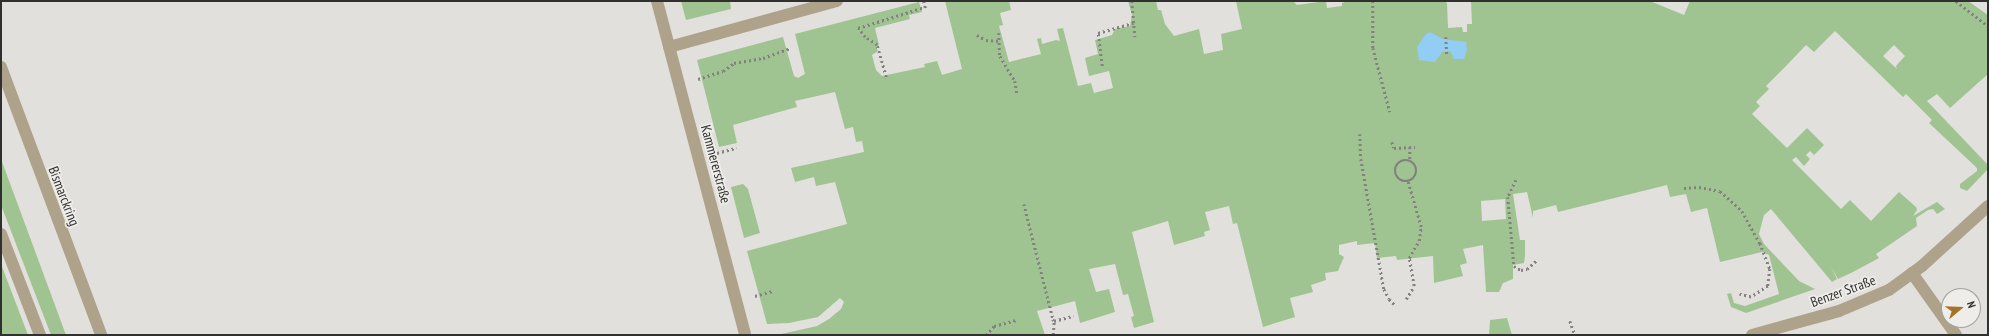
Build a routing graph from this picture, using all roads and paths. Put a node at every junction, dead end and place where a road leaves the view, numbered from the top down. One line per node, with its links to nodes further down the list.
1 (657, 1): 14 (street, Kammererstraße)
2 (837, 1): 14 (street)
3 (924, 1): 19 (path)
4 (1132, 1): 7 (path)
5 (1373, 1): 22 (path)
6 (1956, 1): 8 (path)
7 (1134, 23): 11 (path); 17 (path)
8 (1988, 26)
9 (999, 33): 13 (path)
10 (977, 35): 13 (path)
11 (1135, 37)
12 (1446, 37): 16 (path)
13 (1000, 41): 21 (path)
14 (669, 47): 49 (street, Kammererstraße)
15 (790, 48): 20 (path)
16 (1447, 54)
17 (1102, 66)
18 (1, 68): 48 (street, Bismarckring)
19 (886, 77)
20 (698, 79)
21 (1017, 93)
22 (1390, 112)
23 (1360, 134): 42 (path)
24 (1392, 142): 25 (path)
25 (1410, 147): 26 (path); 29 (path)
26 (1415, 147)
27 (736, 148): 28 (path)
28 (717, 153)
29 (1410, 161): 31 (path); 31 (path)
30 (1516, 180): 36 (path)
31 (1408, 182): 41 (path)
32 (1684, 188): 39 (path)
33 (1024, 204): 45 (path)
34 (1988, 206): 37 (street, Benzer Straße)
35 (1, 234): 47 (street)
36 (1537, 260)
37 (1912, 273): 53 (street, Benzer Straße); 54 (street)
38 (773, 291): 40 (path)
39 (1739, 294)
40 (754, 296)
41 (1406, 299)
42 (1396, 306)
43 (1073, 316): 45 (path)
44 (1017, 320): 50 (path)
45 (1054, 321): 51 (path)
46 (1570, 321): 52 (path)
47 (40, 335)
48 (101, 335)
49 (745, 335)
50 (986, 335)
51 (1053, 335)
52 (1575, 335)
53 (1752, 335)
54 (1956, 335)

